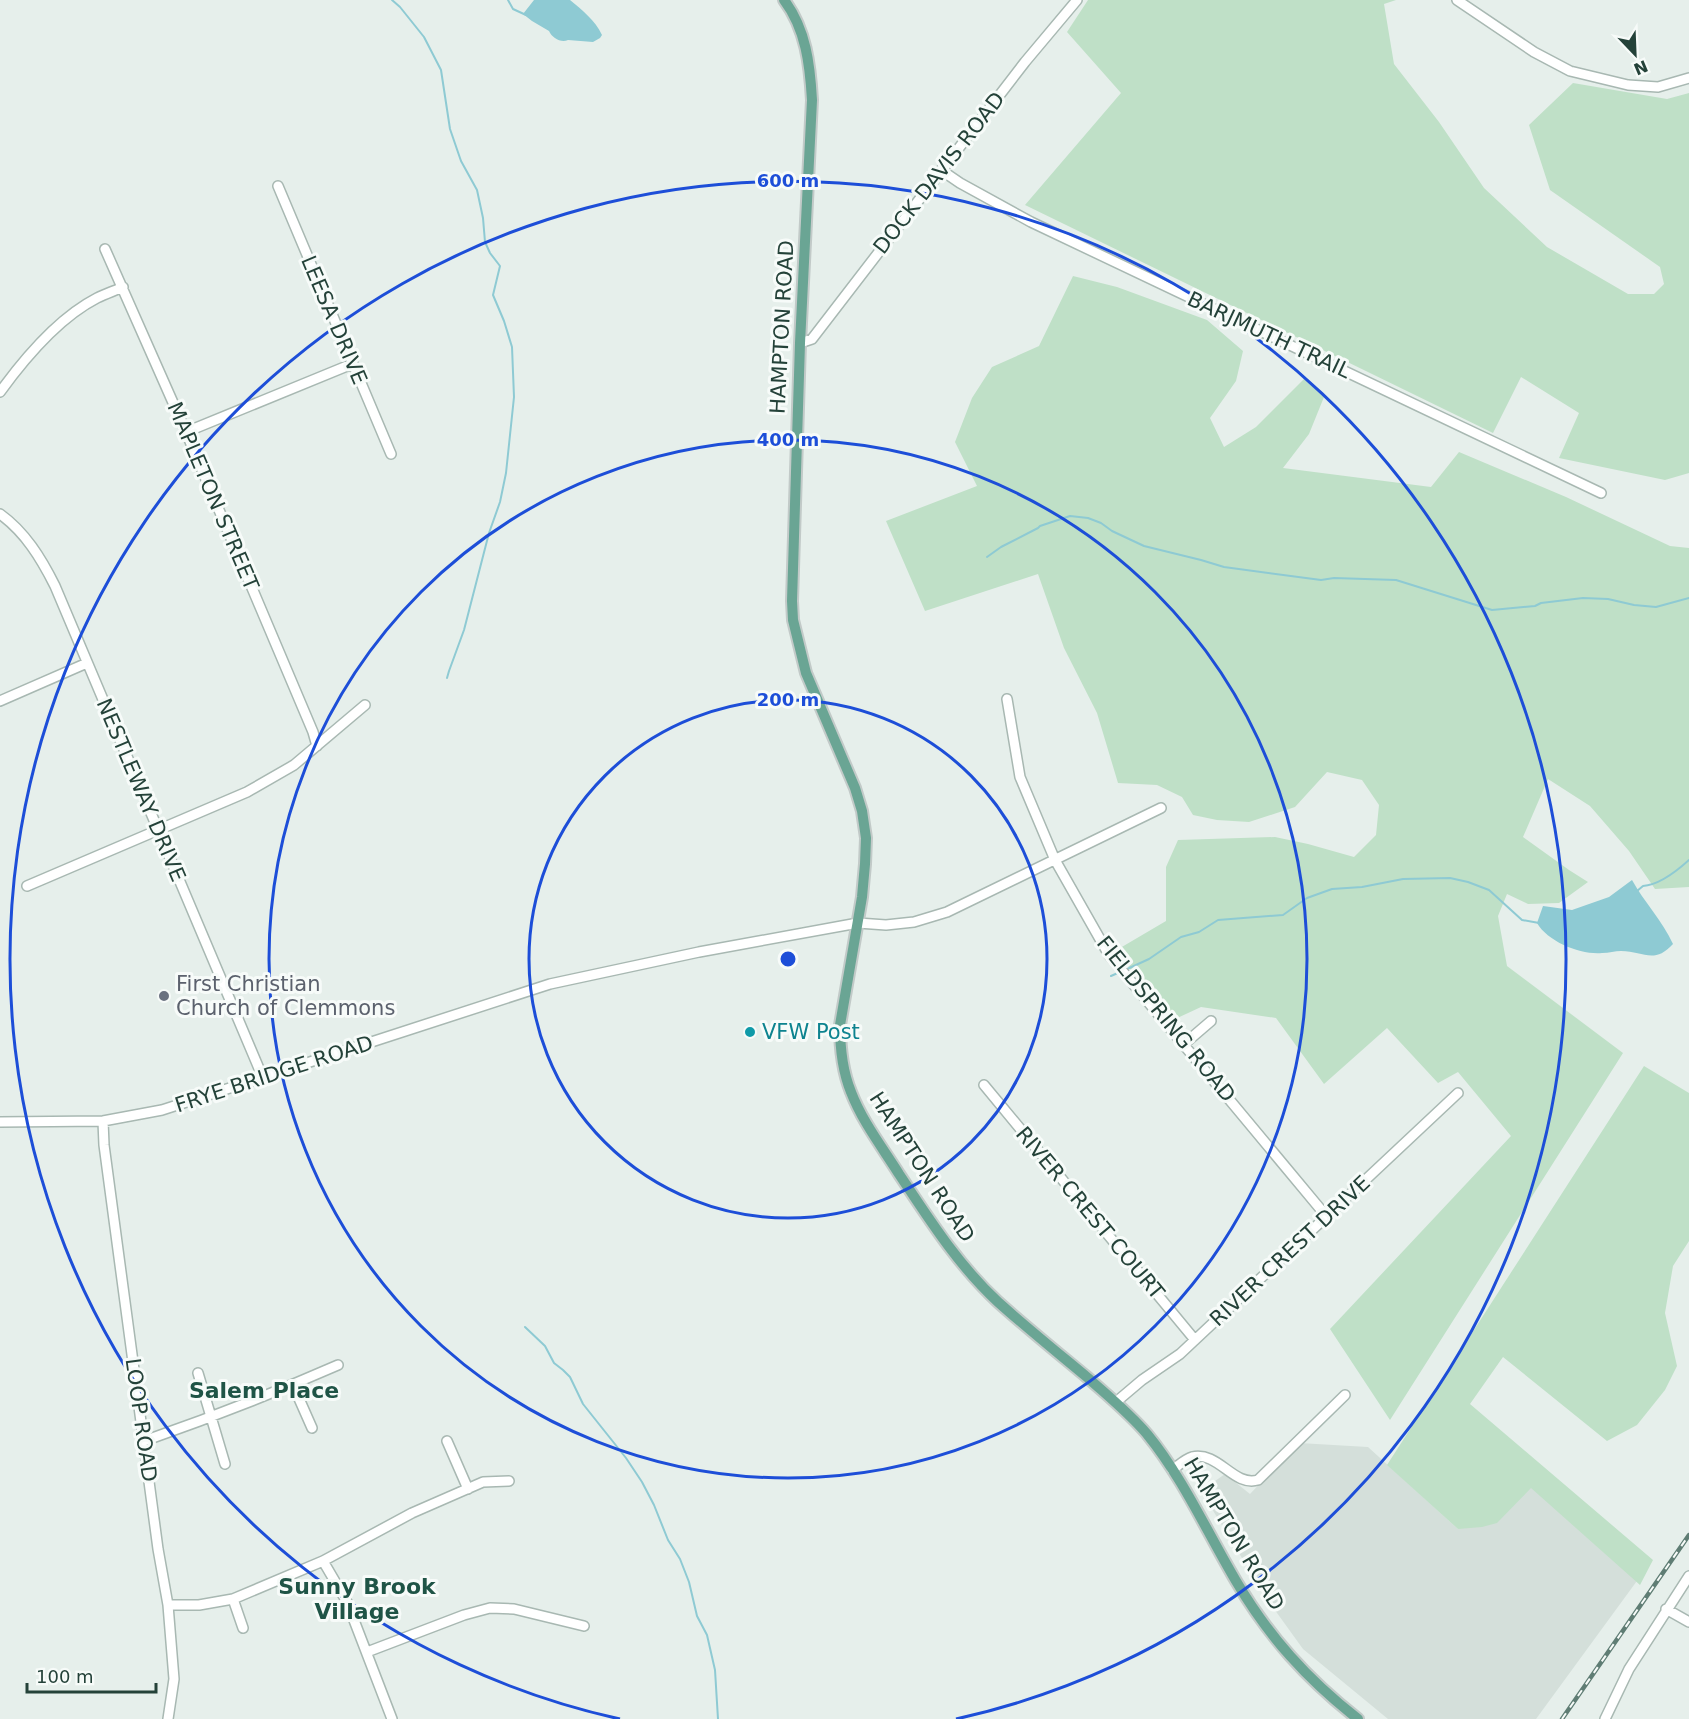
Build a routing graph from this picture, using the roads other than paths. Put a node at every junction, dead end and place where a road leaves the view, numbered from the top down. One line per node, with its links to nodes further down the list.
1 (784, 0): 9 (main road, HAMPTON ROAD)
2 (1077, 0): 5 (street, DOCK DAVIS ROAD)
3 (1456, 0): 4 (street)
4 (1689, 78)
5 (941, 170): 9 (street, DOCK DAVIS ROAD); 14 (street, BARJMUTH TRAIL)
6 (278, 186): 10 (street, LEESA DRIVE)
7 (105, 249): 8 (street, MAPLETON STREET)
8 (123, 287): 11 (street); 12 (street, MAPLETON STREET)
9 (800, 344): 25 (main road, HAMPTON ROAD)
10 (352, 363): 12 (street); 13 (street, LEESA DRIVE)
11 (0, 392)
12 (186, 432): 20 (street, MAPLETON STREET)
13 (391, 454)
14 (1601, 493)
15 (0, 514): 16 (street, NESTLEWAY DRIVE)
16 (87, 663): 18 (street); 22 (street, NESTLEWAY DRIVE)
17 (1007, 699): 23 (street, FIELDSPRING ROAD)
18 (0, 701)
19 (365, 705): 20 (street)
20 (317, 746): 22 (street)
21 (1161, 808): 23 (street, FRYE BRIDGE ROAD)
22 (158, 829): 24 (street); 28 (street, NESTLEWAY DRIVE)
23 (1056, 860): 25 (street, FRYE BRIDGE ROAD); 27 (street, FIELDSPRING ROAD)
24 (27, 885)
25 (858, 923): 28 (street, FRYE BRIDGE ROAD); 39 (main road, HAMPTON ROAD)
26 (1211, 1021): 27 (street)
27 (1183, 1045): 33 (street, FIELDSPRING ROAD)
28 (263, 1078): 31 (street, FRYE BRIDGE ROAD)
29 (984, 1085): 34 (street, RIVER CREST COURT)
30 (1458, 1093): 33 (street, RIVER CREST DRIVE)
31 (104, 1121): 32 (street, FRYE BRIDGE ROAD); 42 (street, LOOP ROAD)
32 (0, 1122)
33 (1327, 1217): 34 (street, RIVER CREST DRIVE)
34 (1195, 1340): 39 (street, RIVER CREST DRIVE)
35 (338, 1365): 37 (street)
36 (198, 1372): 40 (street)
37 (292, 1385): 40 (street); 41 (street)
38 (1346, 1395): 45 (street)
39 (1116, 1402): 45 (main road, HAMPTON ROAD)
40 (210, 1417): 42 (street); 44 (street)
41 (312, 1428)
42 (144, 1441): 51 (street, LOOP ROAD)
43 (447, 1441): 47 (street)
44 (225, 1464)
45 (1173, 1470): 59 (main road, HAMPTON ROAD)
46 (509, 1481): 47 (street)
47 (468, 1489): 48 (street)
48 (323, 1561): 50 (street); 56 (street)
49 (1689, 1576): 52 (street)
50 (234, 1599): 51 (street); 55 (street)
51 (168, 1605): 57 (street, LOOP ROAD)
52 (1666, 1609): 53 (street); 60 (street)
53 (1689, 1622)
54 (584, 1626): 56 (street)
55 (243, 1628)
56 (367, 1653): 58 (street)
57 (168, 1719)
58 (392, 1719)
59 (1358, 1719)
60 (1605, 1719)

